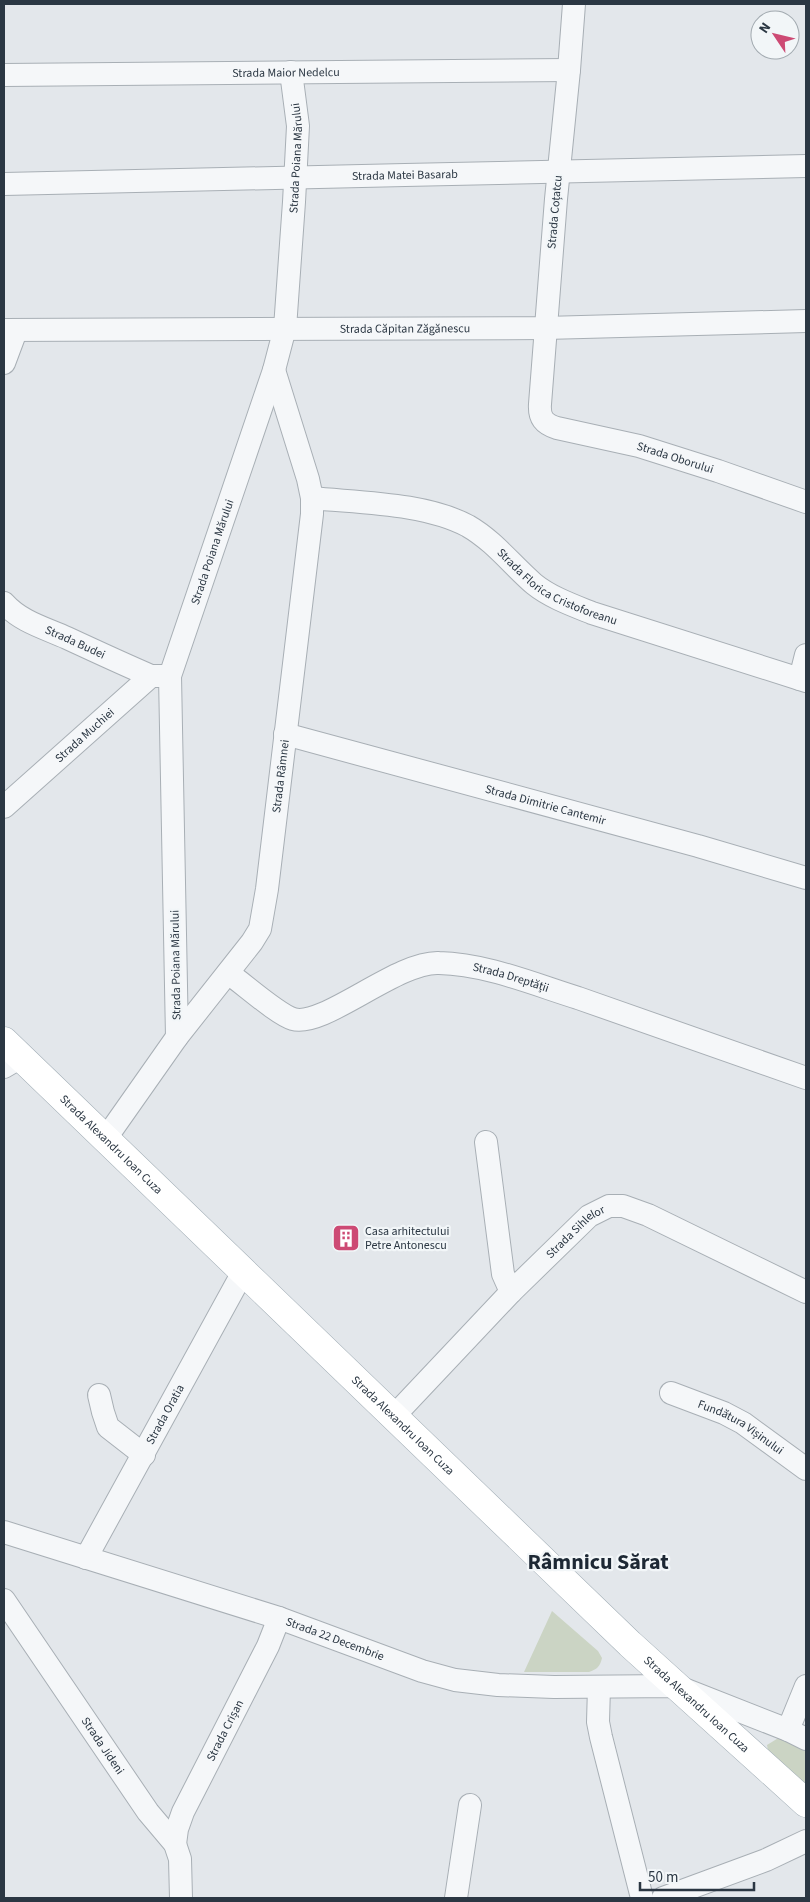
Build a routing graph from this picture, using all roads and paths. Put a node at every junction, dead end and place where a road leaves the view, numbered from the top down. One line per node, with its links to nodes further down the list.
1 (574, 4): 2 (street, Strada Coțatcu)
2 (569, 70): 3 (street, Strada Maior Nedelcu); 6 (street, Strada Coțatcu)
3 (292, 72): 4 (street, Strada Maior Nedelcu); 7 (street, Strada Poiana Mărului)
4 (4, 75)
5 (806, 166): 6 (street, Strada Matei Basarab)
6 (558, 173): 7 (street, Strada Matei Basarab); 11 (street, Strada Coțatcu)
7 (295, 176): 8 (street, Strada Matei Basarab); 10 (street, Strada Poiana Mărului)
8 (4, 184)
9 (806, 321): 11 (street, Strada Căpitan Zăgănescu)
10 (285, 328): 11 (street, Strada Căpitan Zăgănescu); 12 (street, Strada Căpitan Zăgănescu); 14 (street, Strada Poiana Mărului)
11 (545, 328): 15 (street, Strada Coțatcu)
12 (10, 330): 13 (street)
13 (4, 363)
14 (274, 370): 16 (street, Strada Râmnei); 20 (street, Strada Poiana Mărului)
15 (542, 420): 17 (street, Strada Oborului)
16 (312, 498): 21 (street, Strada Florica Cristoforeanu); 22 (street, Strada Râmnei)
17 (806, 502)
18 (4, 603): 20 (street, Strada Budei)
19 (806, 655): 21 (street)
20 (160, 676): 23 (street, Strada Muchiei); 26 (street, Strada Poiana Mărului)
21 (803, 680)
22 (285, 734): 24 (street, Strada Dimitrie Cantemir); 25 (street, Strada Râmnei)
23 (4, 807)
24 (806, 878)
25 (228, 973): 26 (street, Strada Râmnei); 28 (street, Strada Dreptății)
26 (177, 1036): 29 (street, Strada Râmnei)
27 (9, 1055): 29 (main road, Strada Alexandru Ioan Cuza)
28 (806, 1078)
29 (106, 1138): 31 (main road, Strada Alexandru Ioan Cuza)
30 (486, 1142): 32 (street)
31 (243, 1272): 36 (main road, Strada Alexandru Ioan Cuza); 37 (street, Strada Oratia)
32 (512, 1292): 33 (street, Strada Sihlelor); 36 (street, Strada Sihlelor)
33 (806, 1292)
34 (671, 1393): 38 (street, Fundătura Vișinului)
35 (99, 1395): 37 (street)
36 (394, 1416): 43 (main road, Strada Alexandru Ioan Cuza)
37 (144, 1455): 40 (street, Strada Oratia)
38 (806, 1468)
39 (4, 1532): 40 (street, Strada 22 Decembrie)
40 (86, 1558): 42 (street, Strada 22 Decembrie)
41 (4, 1600): 50 (street, Strada Jideni)
42 (279, 1618): 45 (street, Strada 22 Decembrie); 50 (street, Strada Crișan)
43 (676, 1686): 45 (street, Strada 22 Decembrie); 46 (street); 47 (main road, Strada Alexandru Ioan Cuza)
44 (806, 1686): 46 (street)
45 (599, 1687): 53 (street)
46 (797, 1734)
47 (806, 1803)
48 (470, 1805): 52 (street)
49 (806, 1841): 54 (street)
50 (175, 1844): 51 (street, Strada Jideni)
51 (181, 1898)
52 (456, 1898)
53 (642, 1898)
54 (663, 1898)

